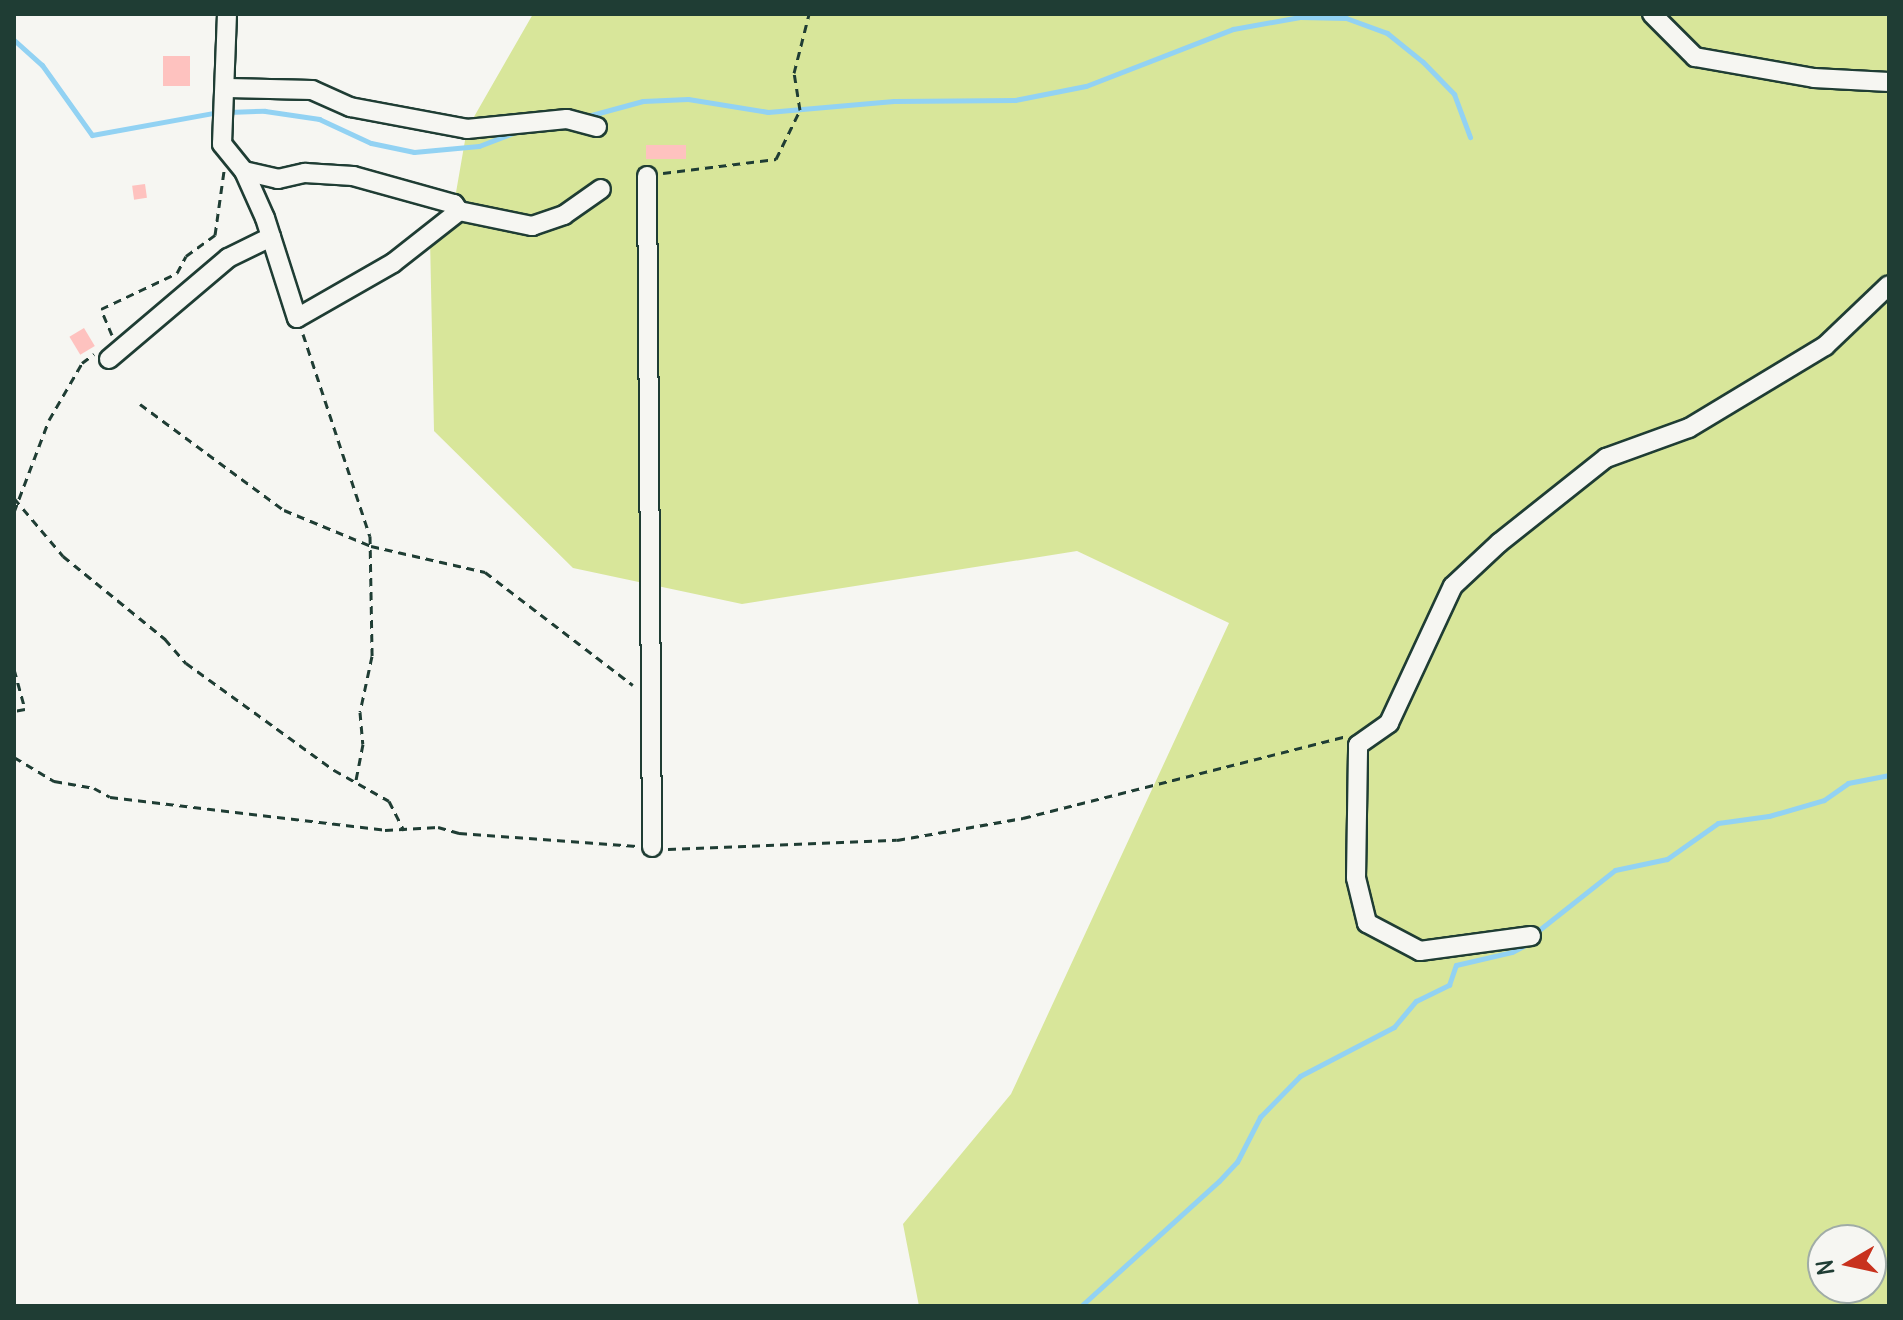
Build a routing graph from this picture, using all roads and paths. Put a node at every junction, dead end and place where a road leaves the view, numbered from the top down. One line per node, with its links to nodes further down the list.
1 (227, 14): 5 (street)
2 (809, 14): 9 (path)
3 (1652, 14): 4 (street)
4 (1889, 82)
5 (228, 88): 6 (street); 7 (street)
6 (597, 127)
7 (222, 144): 8 (street); 12 (path)
8 (244, 171): 11 (street); 13 (street)
9 (647, 176): 21 (street)
10 (601, 189): 11 (street)
11 (459, 211): 15 (street)
12 (220, 224)
13 (271, 237): 15 (street); 16 (street)
14 (1889, 285): 28 (street)
15 (297, 318): 19 (path)
16 (109, 359)
17 (140, 404): 19 (path)
18 (14, 498): 25 (path)
19 (371, 546): 21 (path); 25 (path)
20 (14, 669): 22 (path)
21 (652, 699): 27 (street)
22 (14, 711)
23 (1350, 735): 27 (path)
24 (14, 757): 26 (path)
25 (356, 780): 26 (path)
26 (404, 830): 27 (path)
27 (652, 847)
28 (1531, 936)

